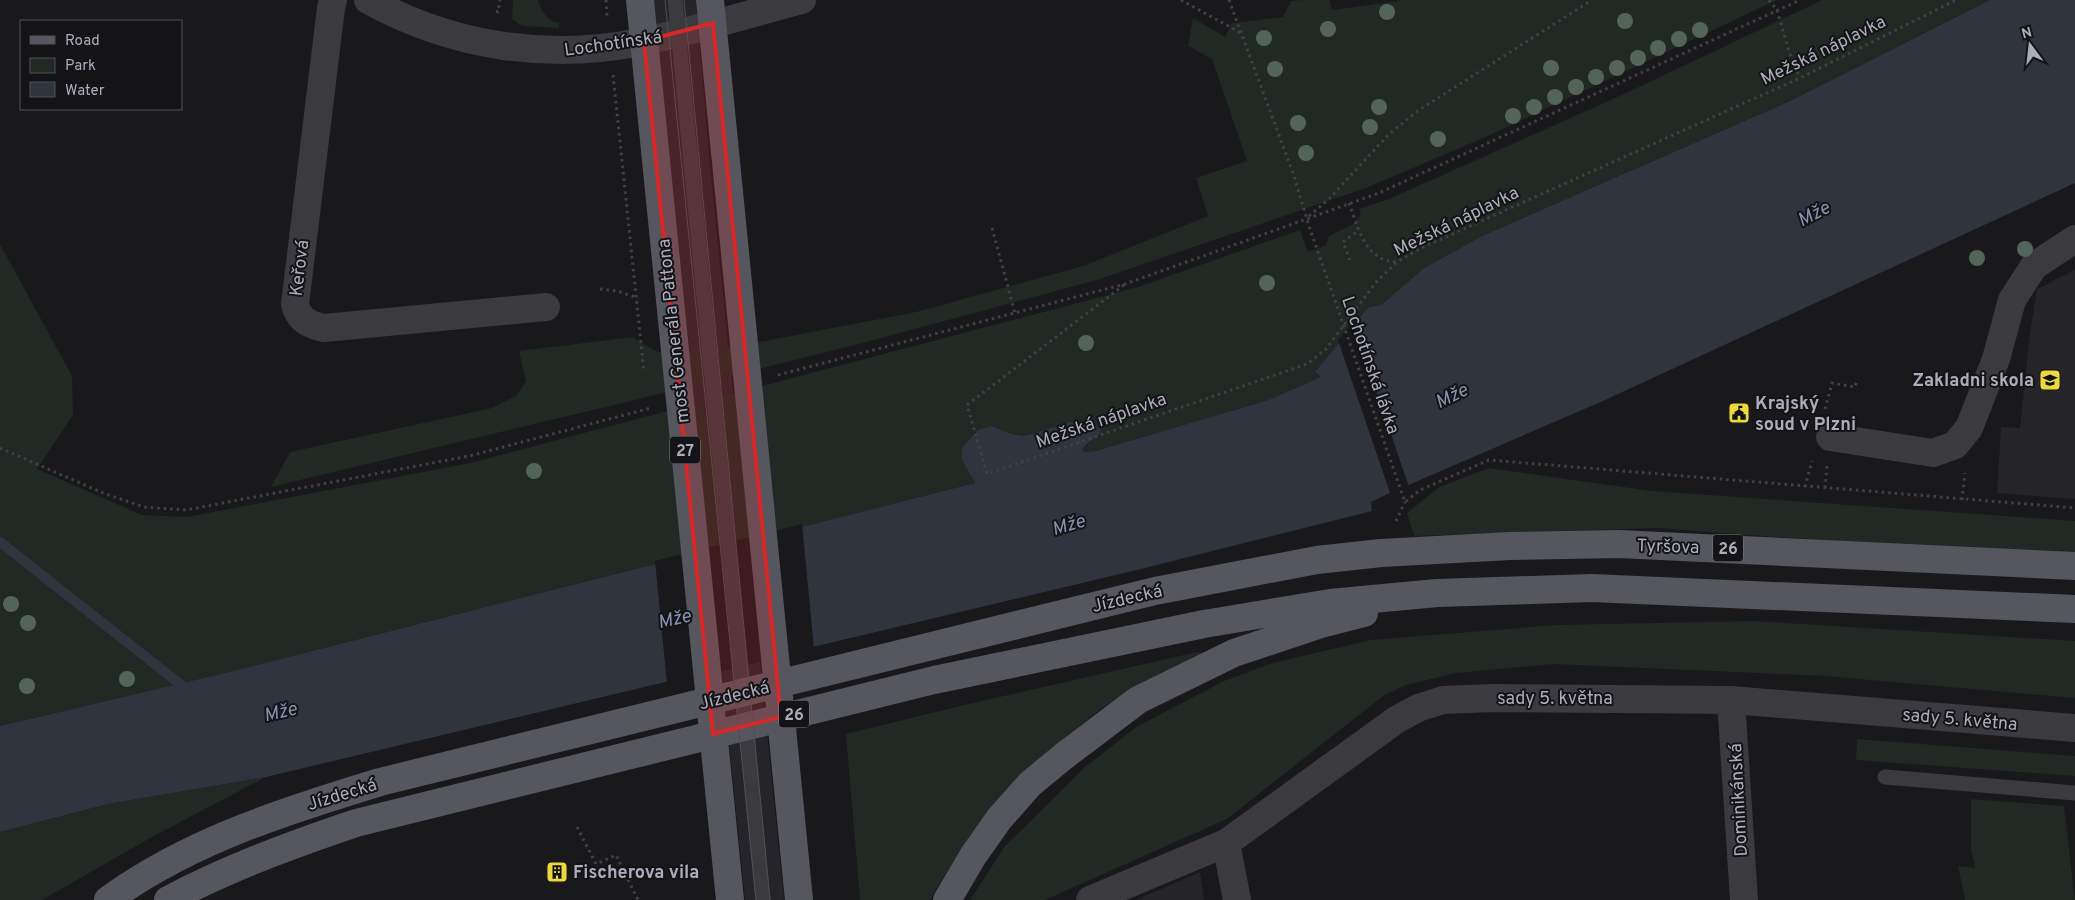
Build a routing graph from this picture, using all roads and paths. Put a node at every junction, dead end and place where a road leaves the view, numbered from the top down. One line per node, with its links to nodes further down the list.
1 (333, 0): 28 (street, Keřová)
2 (368, 0): 7 (street, Lochotínská)
3 (500, 0): 14 (path)
4 (640, 0): 47 (main road, most Generála Pattona / 27)
5 (675, 0): 48 (lane, most Generála Pattona)
6 (710, 0): 49 (main road)
7 (802, 0)
8 (1181, 0): 16 (path)
9 (1229, 0): 16 (path, Lochotínská lávka)
10 (1592, 0): 19 (path)
11 (1769, 0): 15 (path)
12 (1800, 0): 15 (path)
13 (1956, 0): 17 (path, Mežská náplavka)
14 (489, 10)
15 (1777, 10): 17 (path); 18 (path)
16 (1243, 34): 19 (path, Lochotínská lávka)
17 (1800, 78): 24 (path, Mežská náplavka)
18 (1349, 203): 19 (path); 20 (path)
19 (1307, 218): 33 (path, Lochotínská lávka)
20 (1358, 226): 23 (path); 24 (path)
21 (992, 228): 29 (path)
22 (2075, 239): 32 (street)
23 (1350, 260)
24 (1397, 262): 25 (path, Mežská náplavka)
25 (1125, 284)
26 (600, 289): 27 (path)
27 (642, 300)
28 (546, 308)
29 (1015, 313)
30 (1857, 379): 31 (path)
31 (1855, 388)
32 (1830, 437)
33 (2075, 508)
34 (1381, 553): 35 (main road, Tyršova / 26); 44 (main road, Jízdecká / 26)
35 (2075, 566)
36 (1437, 594): 37 (main road, 26); 45 (main road, Jízdecká / 26); 50 (main road)
37 (2075, 609)
38 (1731, 700): 39 (street, sady 5. května); 43 (street, sady 5. května); 53 (street, Dominikánská)
39 (2075, 728)
40 (1885, 776): 41 (lane)
41 (2075, 793)
42 (577, 826): 46 (path)
43 (1226, 843): 51 (street, sady 5. května); 52 (street)
44 (108, 900)
45 (168, 900)
46 (638, 900)
47 (730, 900)
48 (763, 900)
49 (799, 900)
50 (946, 900)
51 (1090, 900)
52 (1237, 900)
53 (1744, 900)

